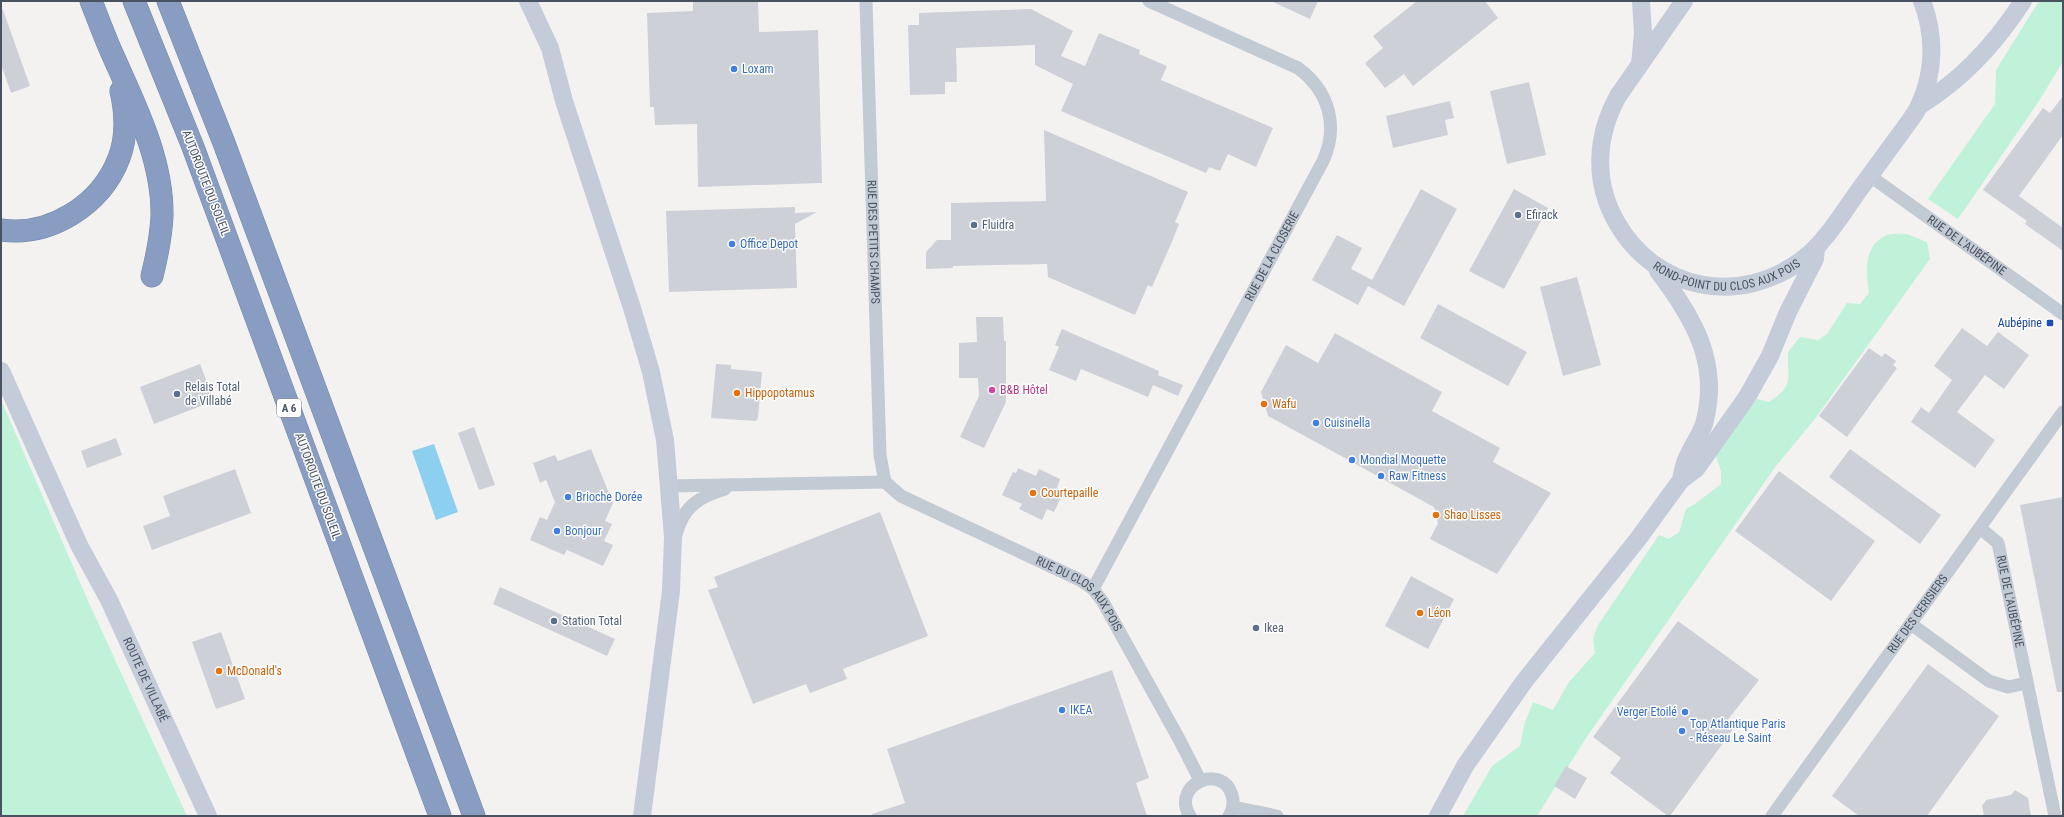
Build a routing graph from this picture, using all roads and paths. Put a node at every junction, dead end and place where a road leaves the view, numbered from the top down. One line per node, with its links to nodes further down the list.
1 (91, 1): 11 (highway)
2 (134, 1): 36 (highway, AUTOROUTE DU SOLEIL / A 6)
3 (168, 1): 37 (highway, A 6)
4 (528, 1): 25 (main road)
5 (866, 1): 23 (street, RUE DES PETITS CHAMPS)
6 (1149, 1): 29 (street, RUE DE LA CLOSERIE)
7 (1641, 1): 12 (main road)
8 (1684, 1): 12 (main road, ROND-POINT DU CLOS AUX POIS)
9 (1922, 1): 13 (main road, ROND-POINT DU CLOS AUX POIS)
10 (2023, 1): 13 (main road)
11 (114, 59): 15 (highway); 18 (highway)
12 (1640, 65): 17 (main road, ROND-POINT DU CLOS AUX POIS)
13 (1919, 106): 14 (main road, ROND-POINT DU CLOS AUX POIS)
14 (1870, 176): 16 (main road, ROND-POINT DU CLOS AUX POIS); 19 (street, RUE DE L'AUBÉPINE)
15 (1, 230)
16 (1816, 247): 17 (main road, ROND-POINT DU CLOS AUX POIS); 22 (main road)
17 (1654, 265): 22 (main road)
18 (152, 276)
19 (2063, 314)
20 (3, 374): 27 (main road, ROUTE DE VILLABÉ)
21 (2063, 412): 26 (street, RUE DES CERISIERS)
22 (1681, 480): 41 (main road)
23 (884, 482): 24 (street); 29 (street, RUE DU CLOS AUX POIS)
24 (738, 484): 25 (street); 28 (street)
25 (668, 486): 28 (main road)
26 (1980, 528): 30 (street, RUE DES CERISIERS); 31 (street, RUE DE L'AUBÉPINE)
27 (79, 545): 34 (main road, ROUTE DE VILLABÉ); 35 (main road, ROUTE DE VILLABÉ)
28 (673, 551): 38 (main road)
29 (1093, 589): 32 (street, RUE DU CLOS AUX POIS)
30 (1911, 624): 31 (street); 42 (street, RUE DES CERISIERS)
31 (2027, 683): 43 (street, RUE DE L'AUBÉPINE)
32 (1200, 780): 33 (street); 39 (street)
33 (1231, 812): 40 (street)
34 (197, 816)
35 (208, 816)
36 (440, 816)
37 (474, 816)
38 (642, 816)
39 (1190, 816)
40 (1277, 816)
41 (1438, 816)
42 (1772, 816)
43 (2055, 816)

